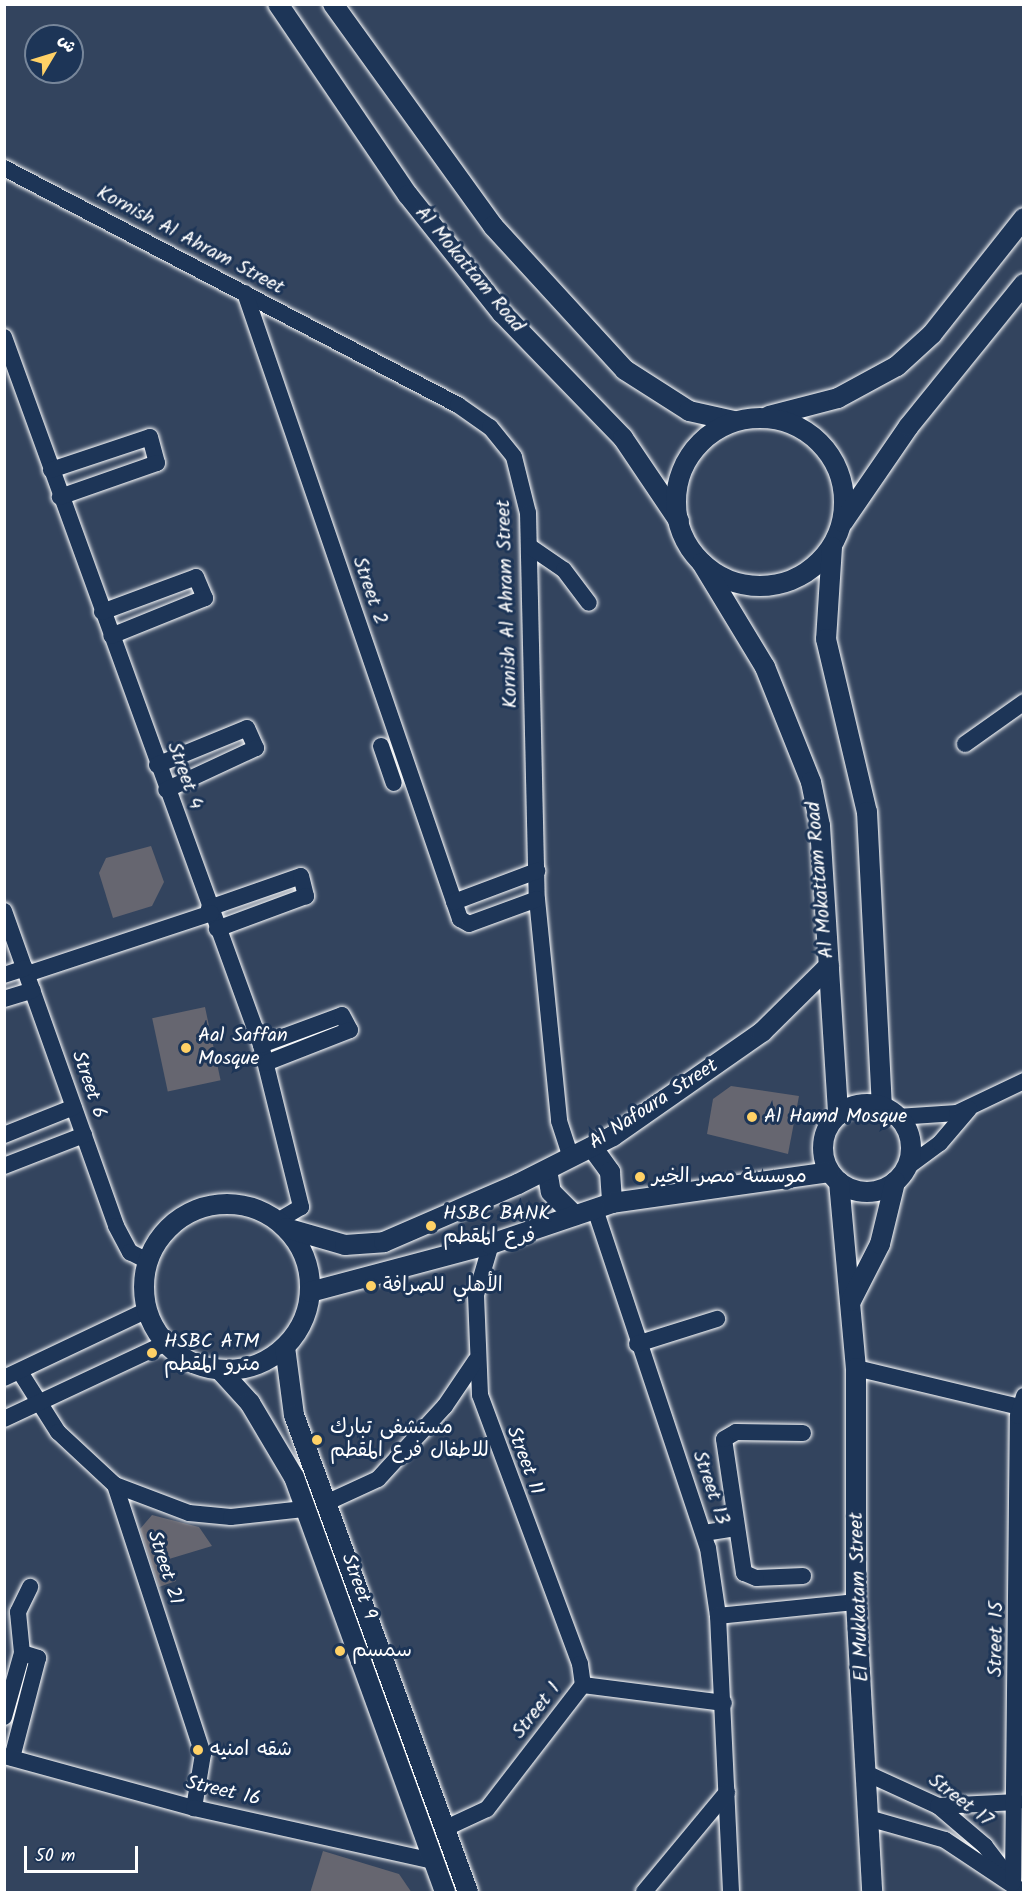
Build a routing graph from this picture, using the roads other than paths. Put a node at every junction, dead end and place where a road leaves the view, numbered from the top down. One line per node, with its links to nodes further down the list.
1 (278, 4): 12 (main road, Al Mokattam Road)
2 (333, 4): 9 (main road)
3 (4, 168): 6 (street, Kornish Al Ahram Street)
4 (1023, 218): 8 (main road)
5 (1023, 284): 13 (main road)
6 (245, 293): 14 (street, Kornish Al Ahram Street); 23 (street, Street 2)
7 (4, 337): 10 (street, Street 4)
8 (762, 418): 9 (main road); 13 (main road)
9 (734, 421): 12 (main road)
10 (51, 470): 11 (street, Street 4); 11 (street)
11 (60, 497): 18 (street, Street 4)
12 (678, 521): 16 (main road)
13 (841, 524): 15 (main road)
14 (529, 546): 17 (street); 28 (street, Kornish Al Ahram Street)
15 (832, 547): 16 (main road); 42 (main road)
16 (702, 563): 33 (main road, Al Mokattam Road)
17 (589, 603)
18 (102, 612): 19 (street, Street 4); 19 (street)
19 (111, 636): 24 (street, Street 4)
20 (1020, 711): 21 (street)
21 (965, 744)
22 (381, 746): 25 (street)
23 (405, 760): 25 (street); 30 (street, Street 2)
24 (157, 765): 27 (street, Street 4); 27 (street)
25 (388, 765): 26 (street)
26 (394, 783)
27 (166, 790): 32 (street, Street 4)
28 (537, 871): 29 (street, Kornish Al Ahram Street); 30 (street)
29 (537, 899): 30 (street, Street 2); 47 (street, Kornish Al Ahram Street)
30 (454, 902)
31 (4, 911): 35 (street, Street 6)
32 (212, 916): 32 (street); 35 (street); 37 (street, Street 4)
33 (829, 966): 43 (main road, Al Mokattam Road); 46 (main road, Al Nafoura Street)
34 (4, 975): 35 (street)
35 (28, 977): 36 (street); 40 (street, Street 6)
36 (4, 999)
37 (261, 1045): 38 (street, Street 4); 38 (street)
38 (266, 1063): 54 (street, Street 4)
39 (1023, 1081): 41 (street)
40 (74, 1107): 44 (street); 45 (street, Street 6)
41 (969, 1109): 42 (street); 50 (street)
42 (890, 1112): 43 (main road); 50 (main road)
43 (838, 1115): 51 (main road)
44 (4, 1134)
45 (84, 1135): 48 (street); 56 (street, Street 6)
46 (592, 1147): 47 (main road, Al Nafoura Street); 52 (main road)
47 (571, 1158): 49 (main road, Al Nafoura Street)
48 (4, 1166)
49 (547, 1170): 53 (main road); 54 (main road, Al Nafoura Street)
50 (901, 1175): 51 (main road); 58 (main road)
51 (834, 1177): 52 (main road); 58 (main road, El Mukkatam Street)
52 (603, 1206): 53 (main road); 62 (street, Street 13)
53 (574, 1215): 55 (main road)
54 (282, 1225): 56 (main road); 57 (main road)
55 (491, 1244): 57 (main road); 64 (street, Street 11)
56 (147, 1261): 59 (main road)
57 (310, 1292): 63 (main road)
58 (850, 1301): 65 (main road, El Mukkatam Street)
59 (147, 1310): 61 (main road); 67 (street)
60 (717, 1318): 62 (street)
61 (166, 1343): 66 (main road); 69 (street)
62 (637, 1344): 77 (street, Street 13)
63 (285, 1347): 66 (main road); 74 (main road, Street 9)
64 (476, 1359): 74 (street); 84 (street, Street 11)
65 (856, 1368): 68 (street); 80 (main road, El Mukkatam Street)
66 (220, 1370): 75 (main road, Street 9)
67 (12, 1375): 69 (street)
68 (1022, 1404): 72 (street, Street 15)
69 (39, 1406): 70 (street); 73 (street)
70 (4, 1419)
71 (803, 1433): 76 (street)
72 (1022, 1471): 83 (street, Street 15)
73 (115, 1485): 75 (street); 92 (street, Street 21)
74 (328, 1502): 94 (main road, Street 9)
75 (304, 1509): 95 (main road, Street 9)
76 (736, 1528): 77 (street); 78 (street)
77 (704, 1533): 81 (street, Street 13)
78 (802, 1575)
79 (30, 1587): 82 (street)
80 (856, 1602): 81 (street); 88 (main road, El Mukkatam Street)
81 (718, 1616): 85 (street, Street 13)
82 (22, 1653): 86 (street); 87 (street)
83 (1021, 1674): 90 (street, Street 15)
84 (583, 1685): 85 (street, Street 1); 94 (street, Street 1)
85 (724, 1703): 89 (street, Street 13)
86 (4, 1718)
87 (8, 1757): 92 (street, Street 16)
88 (866, 1773): 91 (street, Street 17); 93 (main road, El Mukkatam Street)
89 (727, 1792): 99 (street); 100 (street, Street 13)
90 (1017, 1802): 91 (street); 96 (street, Street 15)
91 (938, 1806): 96 (street, Street 17)
92 (194, 1808): 95 (street, Street 16)
93 (868, 1818): 96 (street, Street 17); 101 (main road, El Mukkatam Street)
94 (446, 1828): 98 (main road, Street 9)
95 (434, 1861): 97 (main road, Street 9)
96 (1018, 1888)
97 (445, 1893)
98 (468, 1893)
99 (644, 1893)
100 (731, 1893)
101 (872, 1893)

